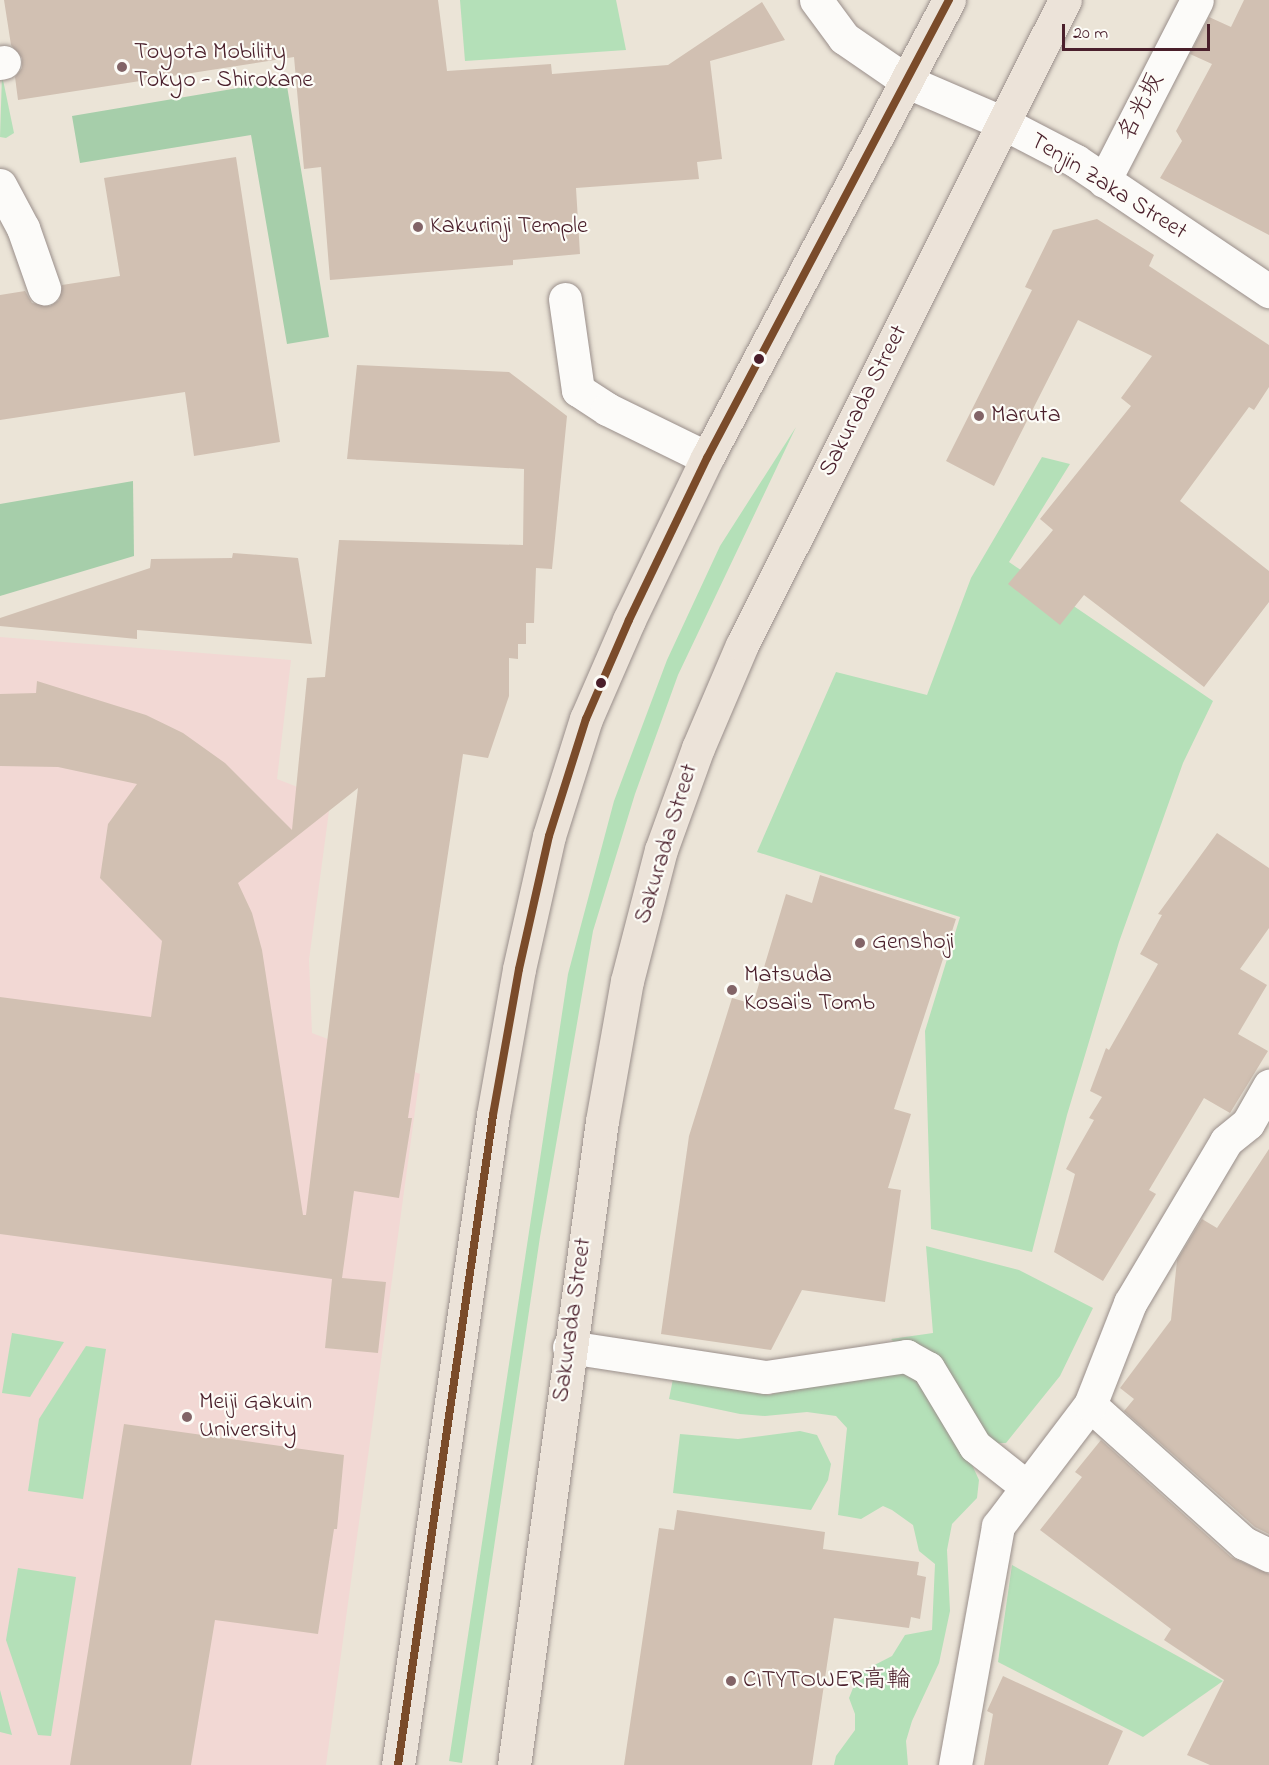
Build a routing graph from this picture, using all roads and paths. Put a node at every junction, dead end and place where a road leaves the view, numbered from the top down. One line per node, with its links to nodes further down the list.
1 (816, 0): 5 (street, Tenjin Zaka Street)
2 (949, 0): 5 (highway)
3 (1065, 0): 6 (highway, Sakurada Street)
4 (1197, 0): 7 (street, 名光坂)
5 (908, 82): 6 (street, Tenjin Zaka Street); 12 (highway)
6 (1003, 123): 7 (street, Tenjin Zaka Street); 15 (highway, Sakurada Street)
7 (1104, 181): 10 (street, Tenjin Zaka Street)
8 (1, 186): 9 (street)
9 (44, 288)
10 (1269, 291)
11 (565, 298): 12 (street)
12 (707, 458): 19 (highway)
13 (1269, 1086): 14 (street)
14 (1258, 1130): 16 (street)
15 (569, 1347): 17 (street); 20 (highway, Sakurada Street)
16 (1090, 1405): 17 (street); 18 (street)
17 (1027, 1487): 21 (street)
18 (1269, 1555)
19 (398, 1765)
20 (514, 1765)
21 (955, 1765)

